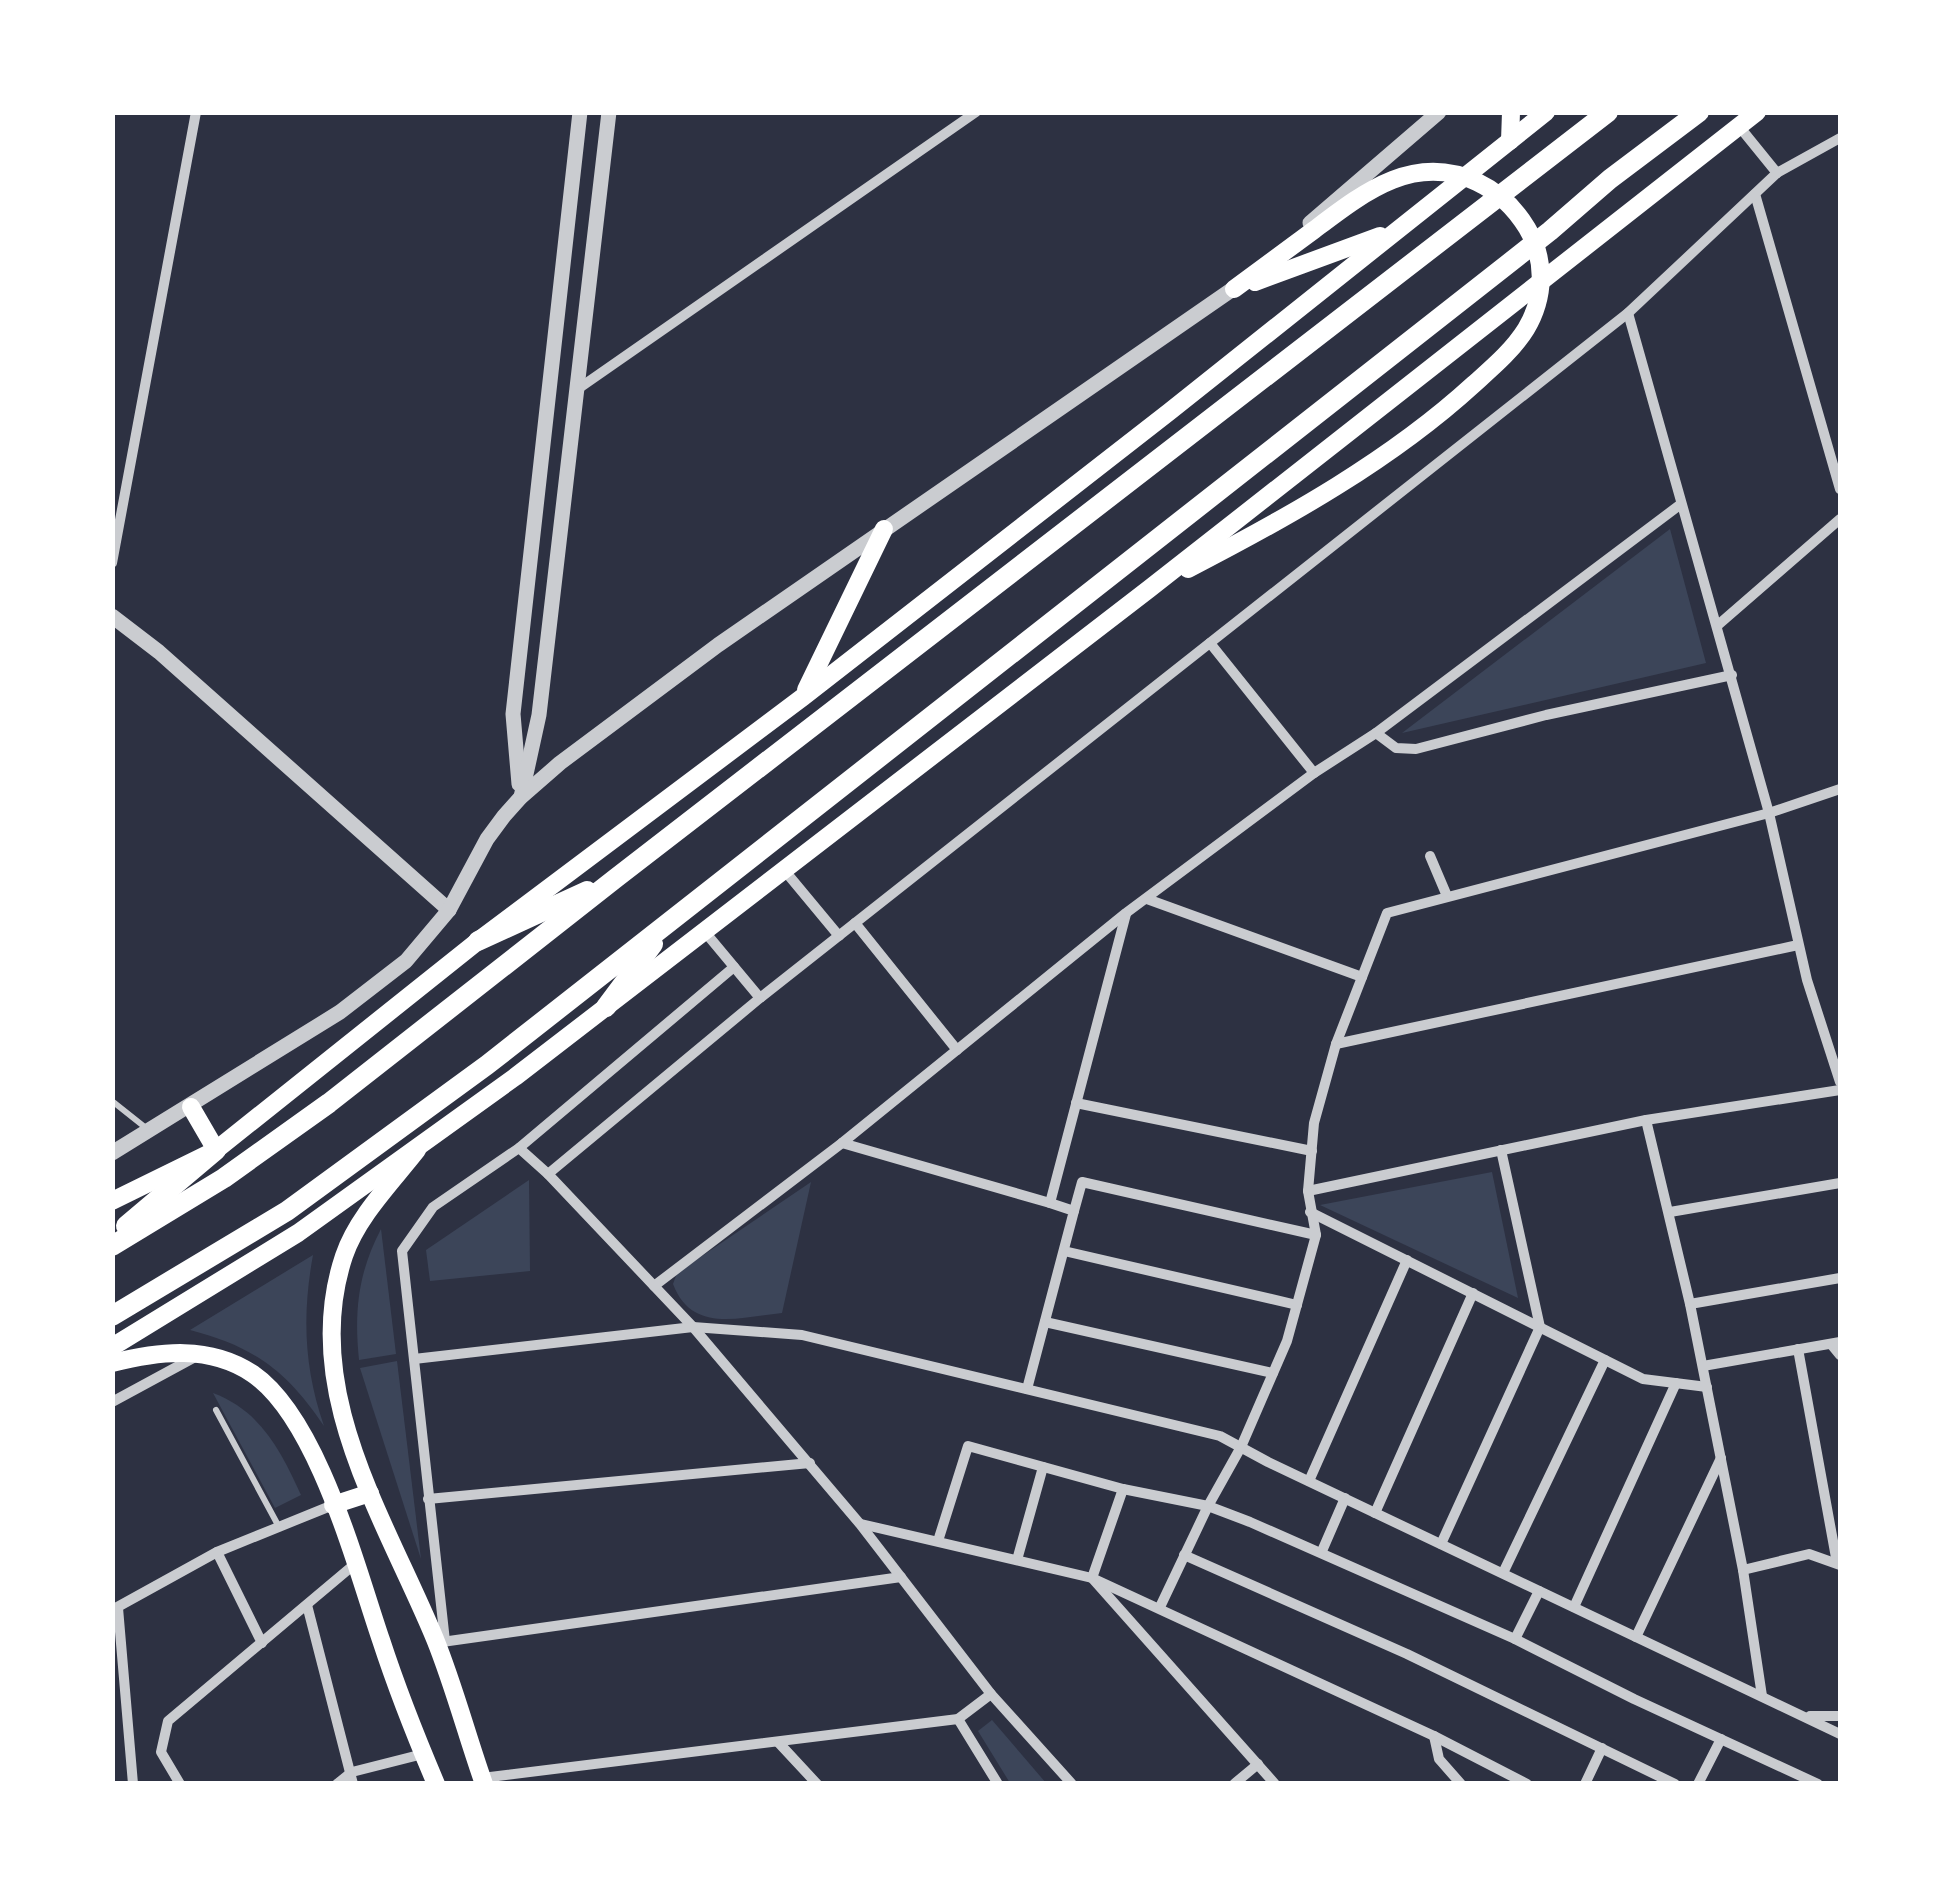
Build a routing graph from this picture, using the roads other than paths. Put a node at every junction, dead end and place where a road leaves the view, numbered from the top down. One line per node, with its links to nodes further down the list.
1 (196, 112): 26 (street)
2 (580, 112): 33 (street)
3 (609, 112): 21 (street)
4 (952, 112): 13 (street)
5 (976, 112): 13 (street)
6 (1511, 112): 15 (main road)
7 (1546, 112): 15 (main road)
8 (1608, 112): 42 (highway)
9 (1699, 112): 47 (highway)
10 (1756, 112): 12 (main road)
11 (1430, 115): 19 (street)
12 (1738, 126): 16 (street); 27 (main road)
13 (953, 129): 21 (street)
14 (1840, 138): 16 (street)
15 (1510, 141): 18 (main road)
16 (1778, 173): 17 (street)
17 (1755, 194): 20 (street); 22 (street)
18 (1395, 230): 19 (main road); 32 (main road)
19 (1234, 289): 25 (street); 27 (main road)
20 (1628, 313): 23 (street); 30 (street)
21 (575, 391): 34 (street)
22 (1840, 489)
23 (1681, 504): 29 (street); 35 (street)
24 (1840, 519): 29 (street)
25 (884, 529): 32 (main road); 38 (street)
26 (112, 563)
27 (1149, 590): 41 (main road)
28 (112, 616): 45 (street)
29 (1718, 625): 31 (street)
30 (1210, 643): 36 (street); 48 (street)
31 (1732, 675): 35 (street); 39 (street)
32 (803, 697): 51 (main road)
33 (512, 714): 34 (street); 38 (street)
34 (539, 715): 38 (street)
35 (1376, 734): 36 (street)
36 (1314, 773): 44 (street)
37 (1840, 790): 39 (street)
38 (521, 797): 45 (street)
39 (1769, 812): 43 (street); 52 (street)
40 (1430, 856): 43 (street)
41 (785, 871): 49 (main road); 50 (street)
42 (616, 878): 51 (highway); 85 (highway)
43 (1447, 896): 54 (street)
44 (1147, 899): 46 (street); 54 (street)
45 (449, 910): 63 (street)
46 (1126, 913): 58 (street); 62 (street)
47 (669, 922): 56 (highway); 93 (highway)
48 (855, 923): 50 (street); 58 (street)
49 (704, 932): 53 (street); 56 (main road)
50 (839, 936): 55 (street)
51 (478, 940): 68 (main road)
52 (1798, 944): 57 (street); 59 (street)
53 (734, 967): 55 (street); 67 (street)
54 (1362, 976): 57 (street)
55 (760, 998): 73 (street)
56 (606, 1007): 69 (main road)
57 (1336, 1044): 71 (street)
58 (957, 1050): 66 (street)
59 (1840, 1082)
60 (1840, 1090): 64 (street)
61 (112, 1101): 65 (lane)
62 (1076, 1102): 71 (street); 74 (street)
63 (191, 1107): 65 (street); 68 (main road)
64 (1646, 1120): 70 (street); 82 (street)
65 (151, 1132): 72 (street)
66 (842, 1143): 79 (street); 89 (street)
67 (519, 1148): 73 (street); 102 (street)
68 (216, 1150): 78 (main road); 84 (highway)
69 (417, 1150): 98 (main road); 118 (main road)
70 (1501, 1150): 77 (street); 96 (street)
71 (1312, 1151): 77 (street)
72 (112, 1153)
73 (548, 1174): 89 (street)
74 (1057, 1176): 75 (street); 79 (street)
75 (1082, 1182): 80 (street); 83 (street)
76 (1840, 1183): 82 (street)
77 (1308, 1191): 81 (street)
78 (112, 1201)
79 (1050, 1204): 80 (street)
80 (1074, 1210): 86 (street)
81 (1310, 1212): 83 (street); 87 (street)
82 (1670, 1212): 91 (street)
83 (1316, 1234): 92 (street)
84 (112, 1238)
85 (112, 1246)
86 (1064, 1250): 92 (street); 94 (street)
87 (1407, 1260): 90 (street); 116 (street)
88 (1840, 1278): 91 (street)
89 (654, 1286): 95 (street)
90 (1472, 1293): 96 (street); 123 (street)
91 (1690, 1304): 105 (street)
92 (1297, 1305): 106 (street)
93 (112, 1316)
94 (1045, 1322): 106 (street); 109 (street)
95 (693, 1327): 102 (street); 109 (street); 114 (street)
96 (1540, 1327): 103 (street); 127 (street)
97 (1836, 1343): 99 (street); 101 (street)
98 (112, 1347)
99 (1798, 1350): 105 (street); 132 (street)
100 (202, 1352): 104 (main road); 110 (street); 121 (main road)
101 (1840, 1356)
102 (414, 1359): 120 (street)
103 (1605, 1360): 107 (street); 135 (street)
104 (112, 1363)
105 (1703, 1366): 108 (street)
106 (1274, 1372): 112 (street)
107 (1676, 1383): 108 (street); 141 (street)
108 (1707, 1387): 113 (street)
109 (1028, 1389): 112 (street)
110 (112, 1402)
111 (216, 1410): 125 (lane)
112 (1241, 1447): 116 (street); 122 (street)
113 (1721, 1458): 134 (street); 143 (street)
114 (810, 1464): 120 (street); 124 (street)
115 (1043, 1468): 117 (street); 126 (street); 131 (street)
116 (1309, 1482): 119 (street)
117 (1123, 1489): 122 (street); 137 (street)
118 (370, 1494): 121 (main road); 145 (main road)
119 (1344, 1498): 123 (street); 129 (street)
120 (428, 1499): 145 (street)
121 (334, 1505): 125 (street); 133 (main road)
122 (1208, 1506): 129 (street); 130 (street)
123 (1375, 1513): 127 (street)
124 (860, 1524): 126 (street); 136 (street)
125 (279, 1528): 128 (street)
126 (938, 1541): 131 (street)
127 (1441, 1544): 135 (street)
128 (216, 1552): 142 (street); 146 (street)
129 (1322, 1552): 144 (street)
130 (1184, 1555): 140 (street); 156 (street)
131 (1017, 1560): 137 (street)
132 (1839, 1562): 134 (street)
133 (356, 1564): 139 (street); 157 (main road)
134 (1743, 1570): 148 (street)
135 (1503, 1574): 138 (street)
136 (901, 1576): 145 (street); 147 (street)
137 (1092, 1578): 140 (street); 158 (street)
138 (1539, 1590): 141 (street); 144 (street)
139 (307, 1605): 146 (street); 159 (street)
140 (1160, 1607): 153 (street)
141 (1574, 1607): 143 (street)
142 (115, 1609): 161 (street)
143 (1636, 1637): 148 (street)
144 (1515, 1639): 154 (street)
145 (441, 1642): 160 (main road)
146 (262, 1643): 162 (street)
147 (991, 1694): 151 (street); 167 (street)
148 (1762, 1696): 149 (street)
149 (1804, 1716): 150 (street); 152 (street)
150 (1840, 1716)
151 (958, 1719): 155 (street); 166 (street)
152 (1840, 1734)
153 (1434, 1736): 170 (street); 171 (street)
154 (1721, 1739): 174 (street); 175 (street)
155 (778, 1742): 160 (street); 165 (street)
156 (1602, 1748): 172 (street); 173 (street)
157 (423, 1754): 159 (street); 164 (main road)
158 (1258, 1764): 168 (street); 169 (street)
159 (353, 1778): 163 (street)
160 (483, 1781)
161 (133, 1783)
162 (180, 1784)
163 (337, 1784)
164 (436, 1784)
165 (817, 1784)
166 (998, 1784)
167 (1072, 1784)
168 (1234, 1784)
169 (1275, 1784)
170 (1460, 1784)
171 (1527, 1784)
172 (1585, 1784)
173 (1676, 1784)
174 (1698, 1784)
175 (1818, 1784)

